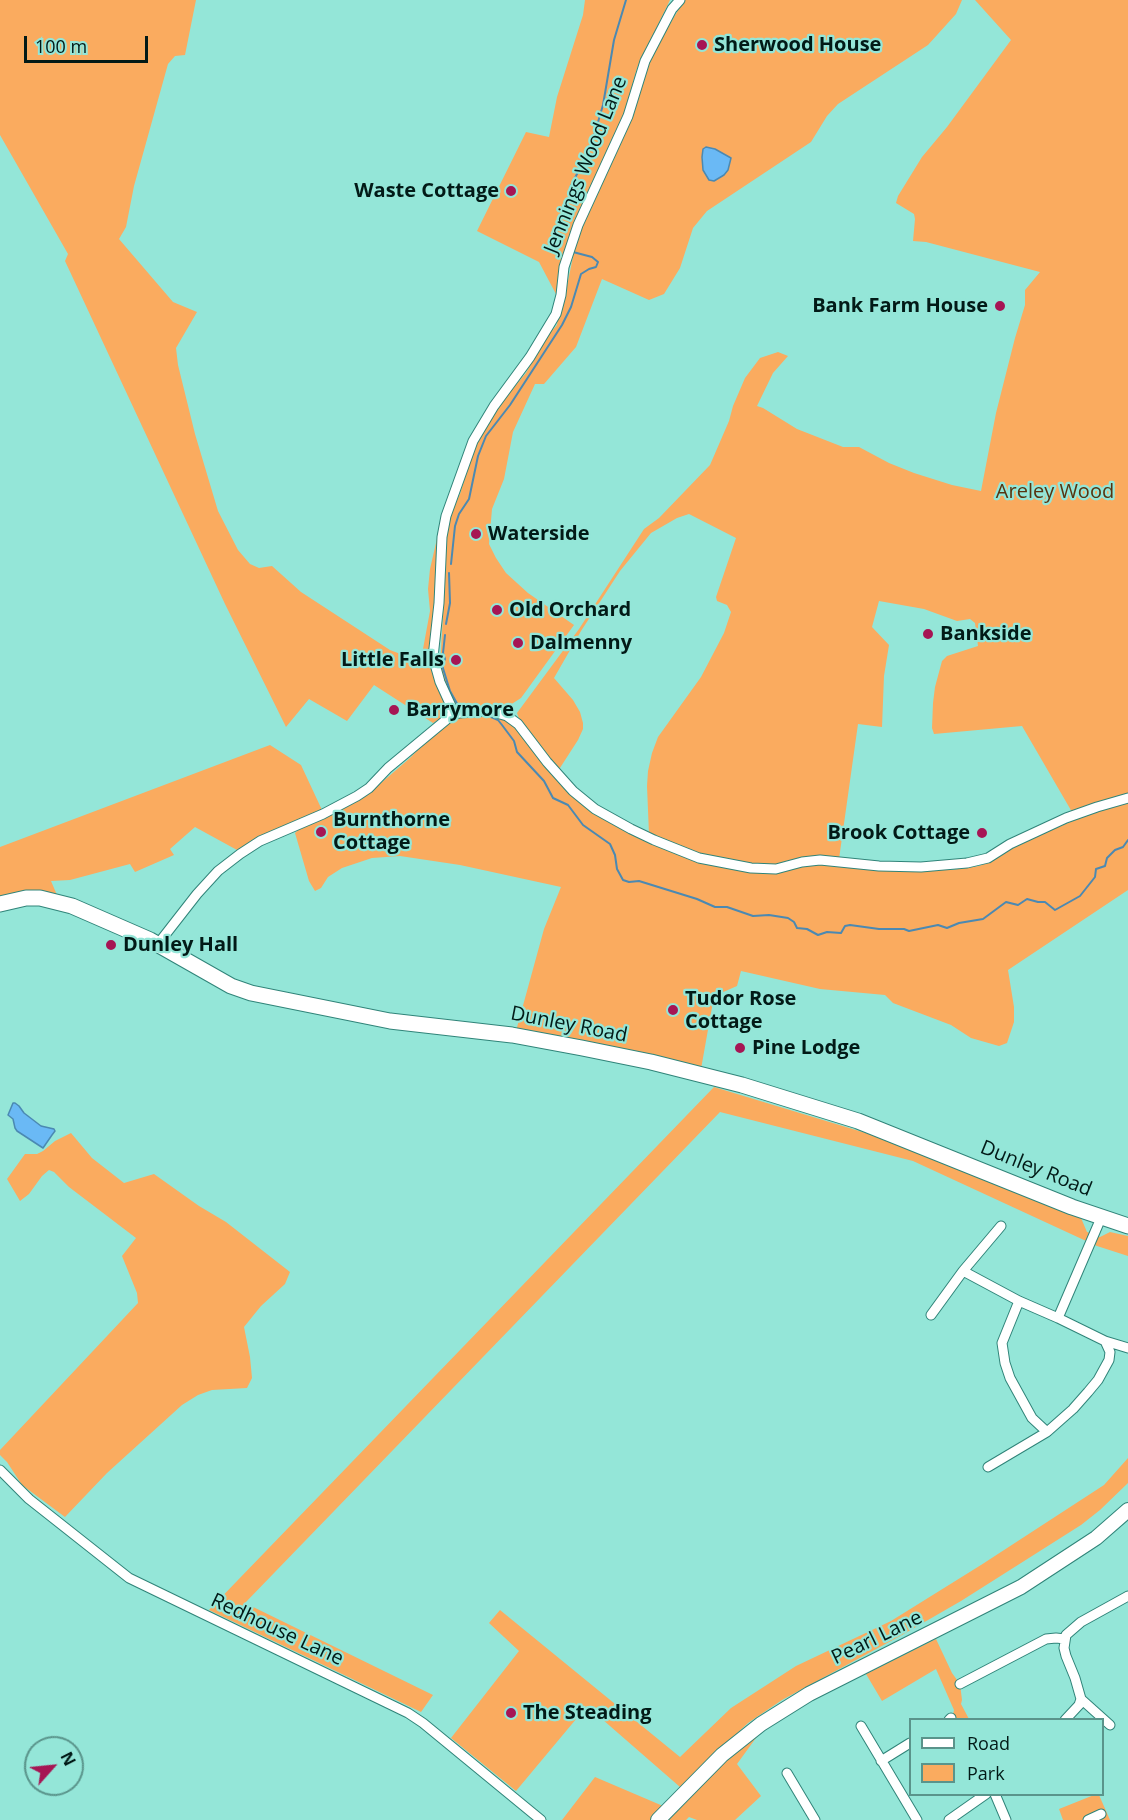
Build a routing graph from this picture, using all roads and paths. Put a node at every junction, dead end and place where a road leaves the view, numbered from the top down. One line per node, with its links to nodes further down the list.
1 (680, 0): 2 (street, Jennings Wood Lane)
2 (452, 715): 3 (street); 5 (street)
3 (1128, 798)
4 (0, 904): 5 (main road, Dunley Road)
5 (158, 944): 6 (main road, Dunley Road)
6 (1101, 1218): 8 (main road, Dunley Road); 12 (street)
7 (1001, 1226): 9 (street)
8 (1128, 1226)
9 (963, 1270): 10 (street); 11 (street)
10 (1019, 1301): 12 (street); 15 (street)
11 (931, 1314)
12 (1058, 1318): 13 (street)
13 (1104, 1341): 14 (street); 15 (street)
14 (1128, 1348)
15 (1047, 1432): 16 (street)
16 (988, 1467)
17 (0, 1470): 34 (street, Redhouse Lane)
18 (1128, 1510): 35 (main road, Pearl Lane)
19 (1128, 1596): 20 (street)
20 (1065, 1639): 21 (street); 22 (street)
21 (960, 1684)
22 (1081, 1699): 23 (street); 24 (street)
23 (1066, 1718)
24 (1102, 1718)
25 (1104, 1720): 26 (street)
26 (1110, 1725)
27 (861, 1726): 29 (street)
28 (909, 1744): 29 (street)
29 (881, 1761): 37 (street)
30 (787, 1773): 36 (street)
31 (983, 1796): 38 (street)
32 (996, 1796): 39 (street)
33 (1101, 1814): 40 (street)
34 (541, 1820)
35 (658, 1820)
36 (816, 1820)
37 (917, 1820)
38 (949, 1820)
39 (1006, 1820)
40 (1088, 1820)

